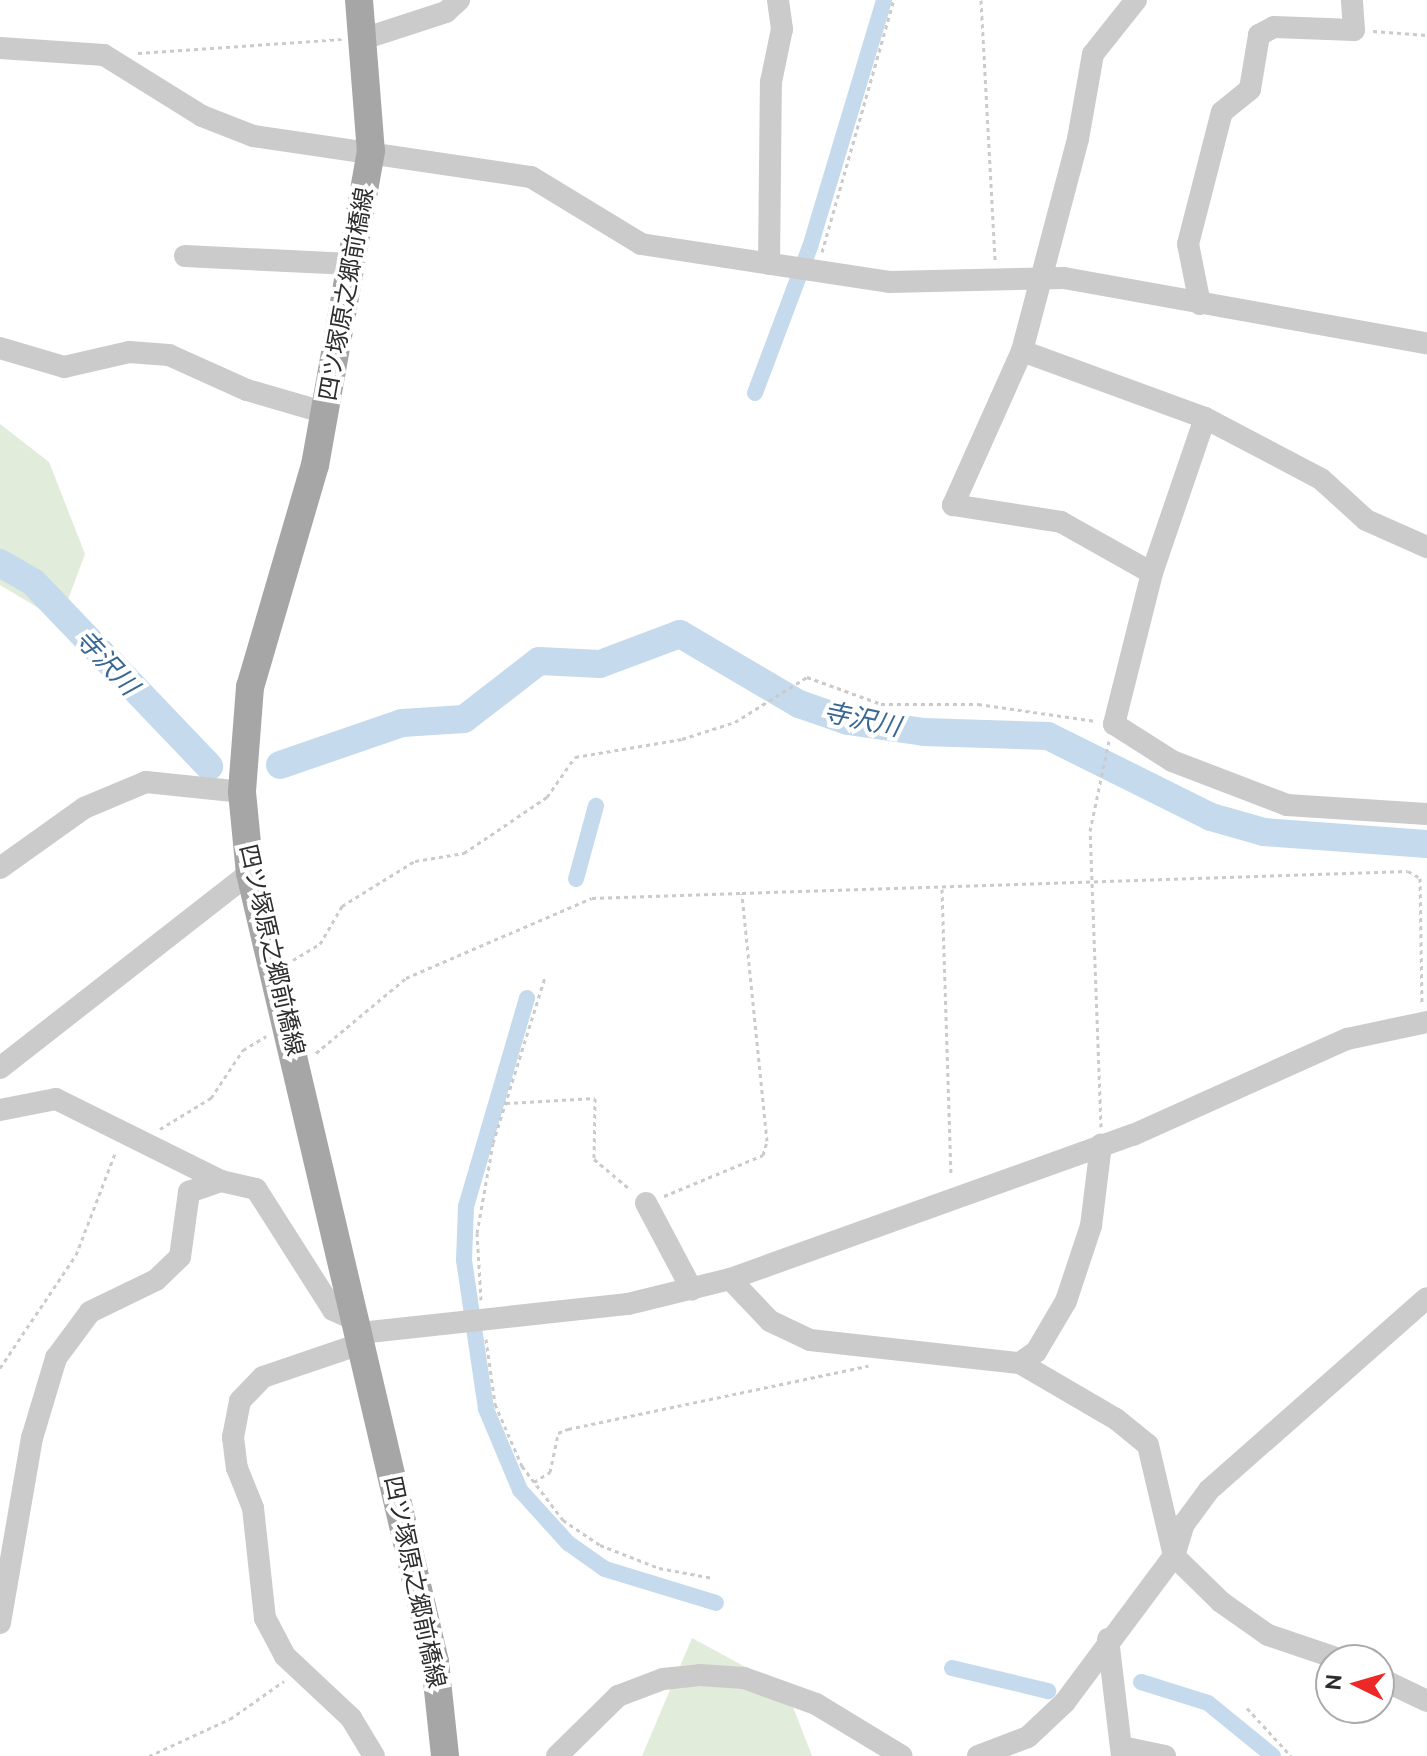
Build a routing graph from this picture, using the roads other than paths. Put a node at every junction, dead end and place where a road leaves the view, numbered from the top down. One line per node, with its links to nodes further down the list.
1 (359, 0): 6 (main road, 四ツ塚原之郷前橋線)
2 (459, 0): 6 (street)
3 (778, 0): 11 (street)
4 (1136, 0): 12 (street)
5 (1352, 0): 13 (street)
6 (365, 35): 8 (main road, 四ツ塚原之郷前橋線)
7 (0, 48): 8 (street)
8 (371, 151): 10 (main road, 四ツ塚原之郷前橋線); 11 (street)
9 (185, 256): 10 (street)
10 (351, 264): 17 (main road, 四ツ塚原之郷前橋線)
11 (769, 264): 12 (street)
12 (1042, 276): 13 (street); 16 (street)
13 (1200, 304): 14 (street)
14 (1427, 343)
15 (0, 348): 17 (street)
16 (1022, 351): 18 (street); 20 (street)
17 (326, 413): 21 (main road, 四ツ塚原之郷前橋線)
18 (1205, 418): 19 (street); 20 (street)
19 (1427, 547)
20 (1152, 573): 22 (street)
21 (242, 792): 23 (street); 24 (main road, 四ツ塚原之郷前橋線)
22 (1427, 814)
23 (0, 868)
24 (250, 873): 26 (street); 34 (main road, 四ツ塚原之郷前橋線)
25 (1425, 1022): 28 (street)
26 (0, 1068)
27 (0, 1110): 29 (street)
28 (1101, 1145): 31 (street); 35 (street)
29 (221, 1181): 34 (street); 37 (street)
30 (646, 1203): 32 (street)
31 (730, 1279): 32 (street); 35 (street)
32 (692, 1290): 34 (street)
33 (1427, 1298): 36 (street)
34 (360, 1332): 43 (street); 44 (main road, 四ツ塚原之郷前橋線)
35 (1020, 1363): 36 (street)
36 (1174, 1556): 38 (street); 39 (street)
37 (0, 1623)
38 (1108, 1639): 42 (street); 47 (street)
39 (1315, 1651)
40 (1395, 1686): 41 (street)
41 (1427, 1701)
42 (1122, 1751): 48 (street)
43 (374, 1756)
44 (445, 1756)
45 (557, 1756): 46 (street)
46 (902, 1756)
47 (978, 1756)
48 (1165, 1756)

